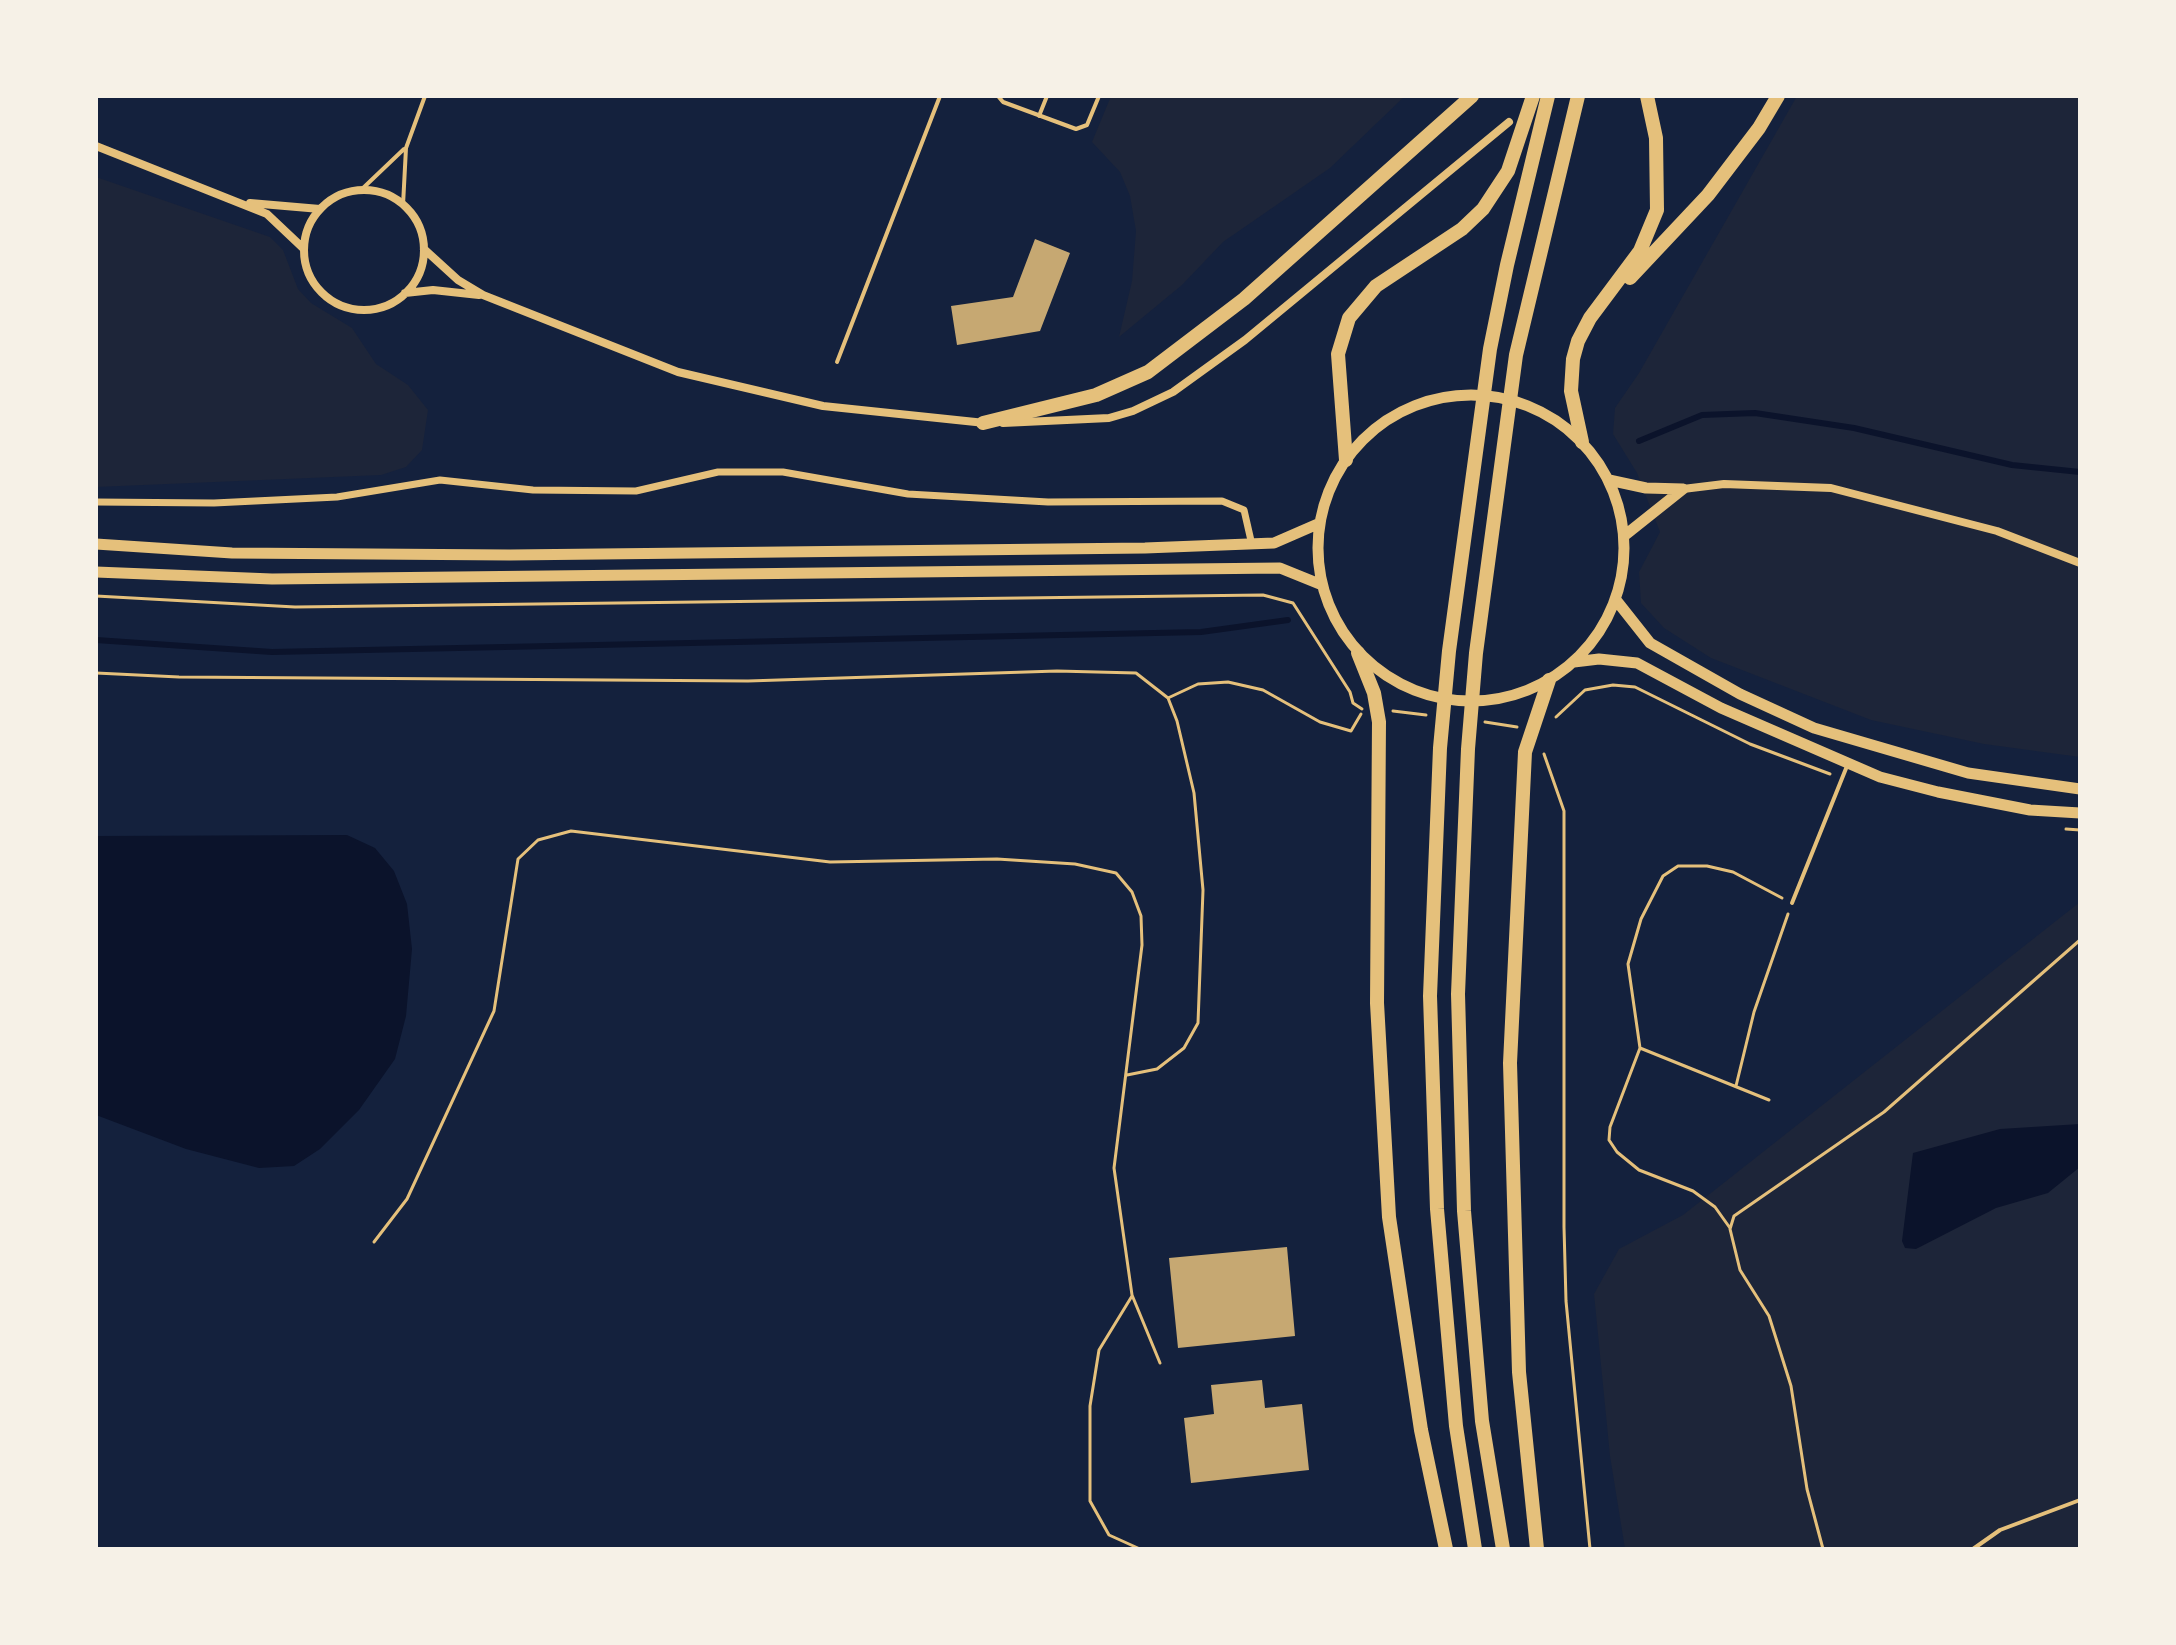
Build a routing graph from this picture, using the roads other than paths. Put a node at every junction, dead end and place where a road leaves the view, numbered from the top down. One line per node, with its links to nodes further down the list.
1 (425, 96): 15 (lane)
2 (940, 96): 25 (lane)
3 (998, 96): 12 (lane)
4 (1047, 96): 12 (lane)
5 (1099, 96): 12 (lane)
6 (1472, 96): 26 (highway)
7 (1533, 96): 28 (highway)
8 (1548, 96): 49 (highway)
9 (1578, 96): 50 (highway)
10 (1647, 96): 24 (highway)
11 (1778, 96): 24 (highway)
12 (1039, 116)
13 (1509, 122): 26 (street)
14 (96, 146): 17 (street)
15 (406, 148): 16 (lane); 18 (lane)
16 (361, 190): 18 (street); 19 (street)
17 (242, 202): 19 (street); 20 (street)
18 (403, 205): 21 (street)
19 (320, 209): 20 (street)
20 (303, 248): 22 (street)
21 (424, 249): 22 (street); 23 (street)
22 (405, 293): 23 (street)
23 (483, 295): 26 (street)
24 (1590, 318): 27 (highway)
25 (837, 362)
26 (983, 423)
27 (1582, 442): 28 (street); 29 (street)
28 (1346, 460): 32 (street)
29 (1609, 480): 30 (street); 33 (street)
30 (1683, 489): 33 (street); 36 (street)
31 (96, 502): 35 (street)
32 (1320, 523): 35 (street); 38 (street)
33 (1624, 536): 39 (street)
34 (96, 544): 35 (street)
35 (1252, 545)
36 (2080, 563)
37 (96, 572): 38 (street)
38 (1322, 585): 40 (street)
39 (1616, 600): 41 (street); 44 (street)
40 (1358, 653): 42 (street); 48 (highway)
41 (1574, 662): 42 (street); 43 (street)
42 (1549, 680): 51 (highway)
43 (1848, 764): 45 (street); 46 (lane)
44 (2080, 789)
45 (2080, 813)
46 (1792, 903)
47 (2080, 1500): 52 (lane)
48 (1446, 1549)
49 (1475, 1549)
50 (1503, 1549)
51 (1537, 1549)
52 (1973, 1549)

